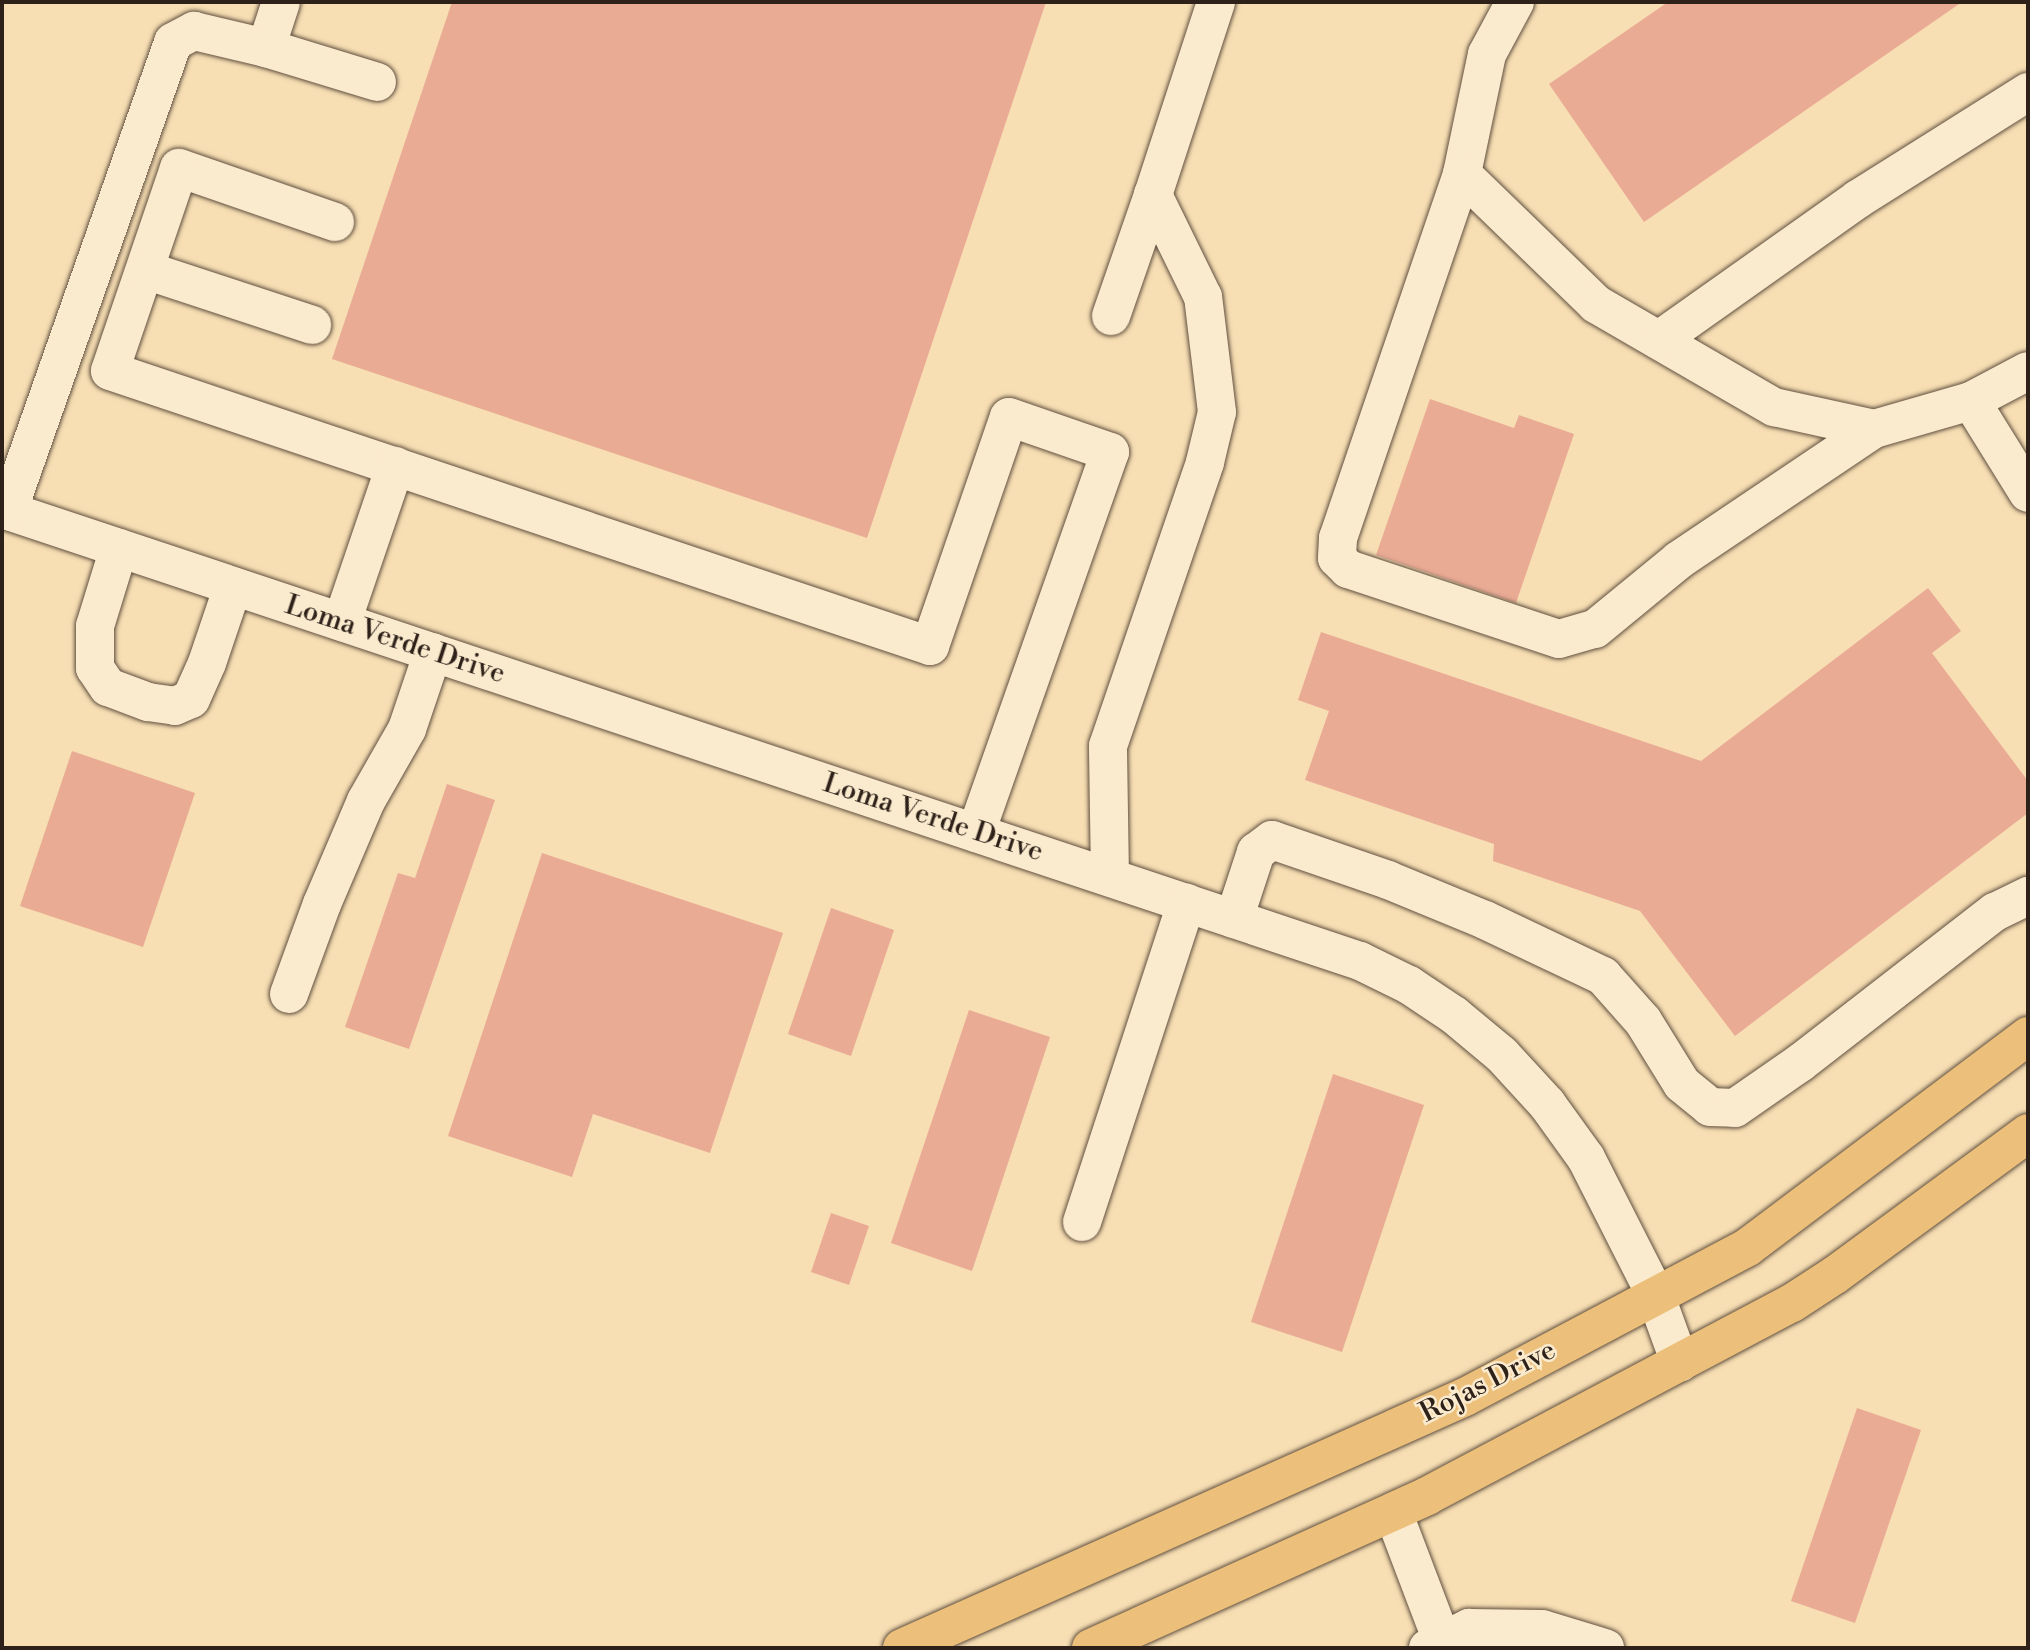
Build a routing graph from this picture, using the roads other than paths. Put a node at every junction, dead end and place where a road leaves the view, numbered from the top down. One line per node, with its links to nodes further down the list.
1 (281, 2): 4 (street)
2 (1216, 2): 8 (street)
3 (1515, 2): 7 (street)
4 (266, 48): 5 (street); 19 (street)
5 (377, 82)
6 (2028, 92): 13 (street)
7 (1462, 174): 13 (street); 16 (street)
8 (1153, 195): 11 (street); 25 (street)
9 (335, 222): 10 (street)
10 (145, 270): 12 (street); 17 (street)
11 (1111, 316)
12 (313, 325)
13 (1659, 340): 16 (street)
14 (2028, 372): 15 (street)
15 (1971, 401): 16 (street); 18 (street)
16 (1874, 429)
17 (394, 466): 22 (street); 24 (street)
18 (2028, 492)
19 (5, 510): 20 (street, Loma Verde Drive)
20 (119, 548): 21 (street, Loma Verde Drive); 21 (street)
21 (233, 586): 22 (street, Loma Verde Drive)
22 (342, 622): 23 (street, Loma Verde Drive)
23 (433, 652): 24 (street, Loma Verde Drive); 29 (street)
24 (976, 833): 25 (street, Loma Verde Drive)
25 (1110, 877): 27 (street, Loma Verde Drive)
26 (2028, 896): 28 (street)
27 (1186, 903): 28 (street, Loma Verde Drive); 32 (street)
28 (1234, 919): 33 (street, Loma Verde Drive)
29 (289, 994)
30 (2028, 1036): 33 (main road, Rojas Drive)
31 (2028, 1133): 34 (main road)
32 (1082, 1222)
33 (1655, 1294): 34 (street, Loma Verde Drive); 37 (main road, Rojas Drive)
34 (1680, 1363): 35 (main road)
35 (1392, 1512): 36 (street); 38 (main road)
36 (1436, 1645): 39 (street)
37 (902, 1648)
38 (1091, 1648)
39 (1605, 1648)

